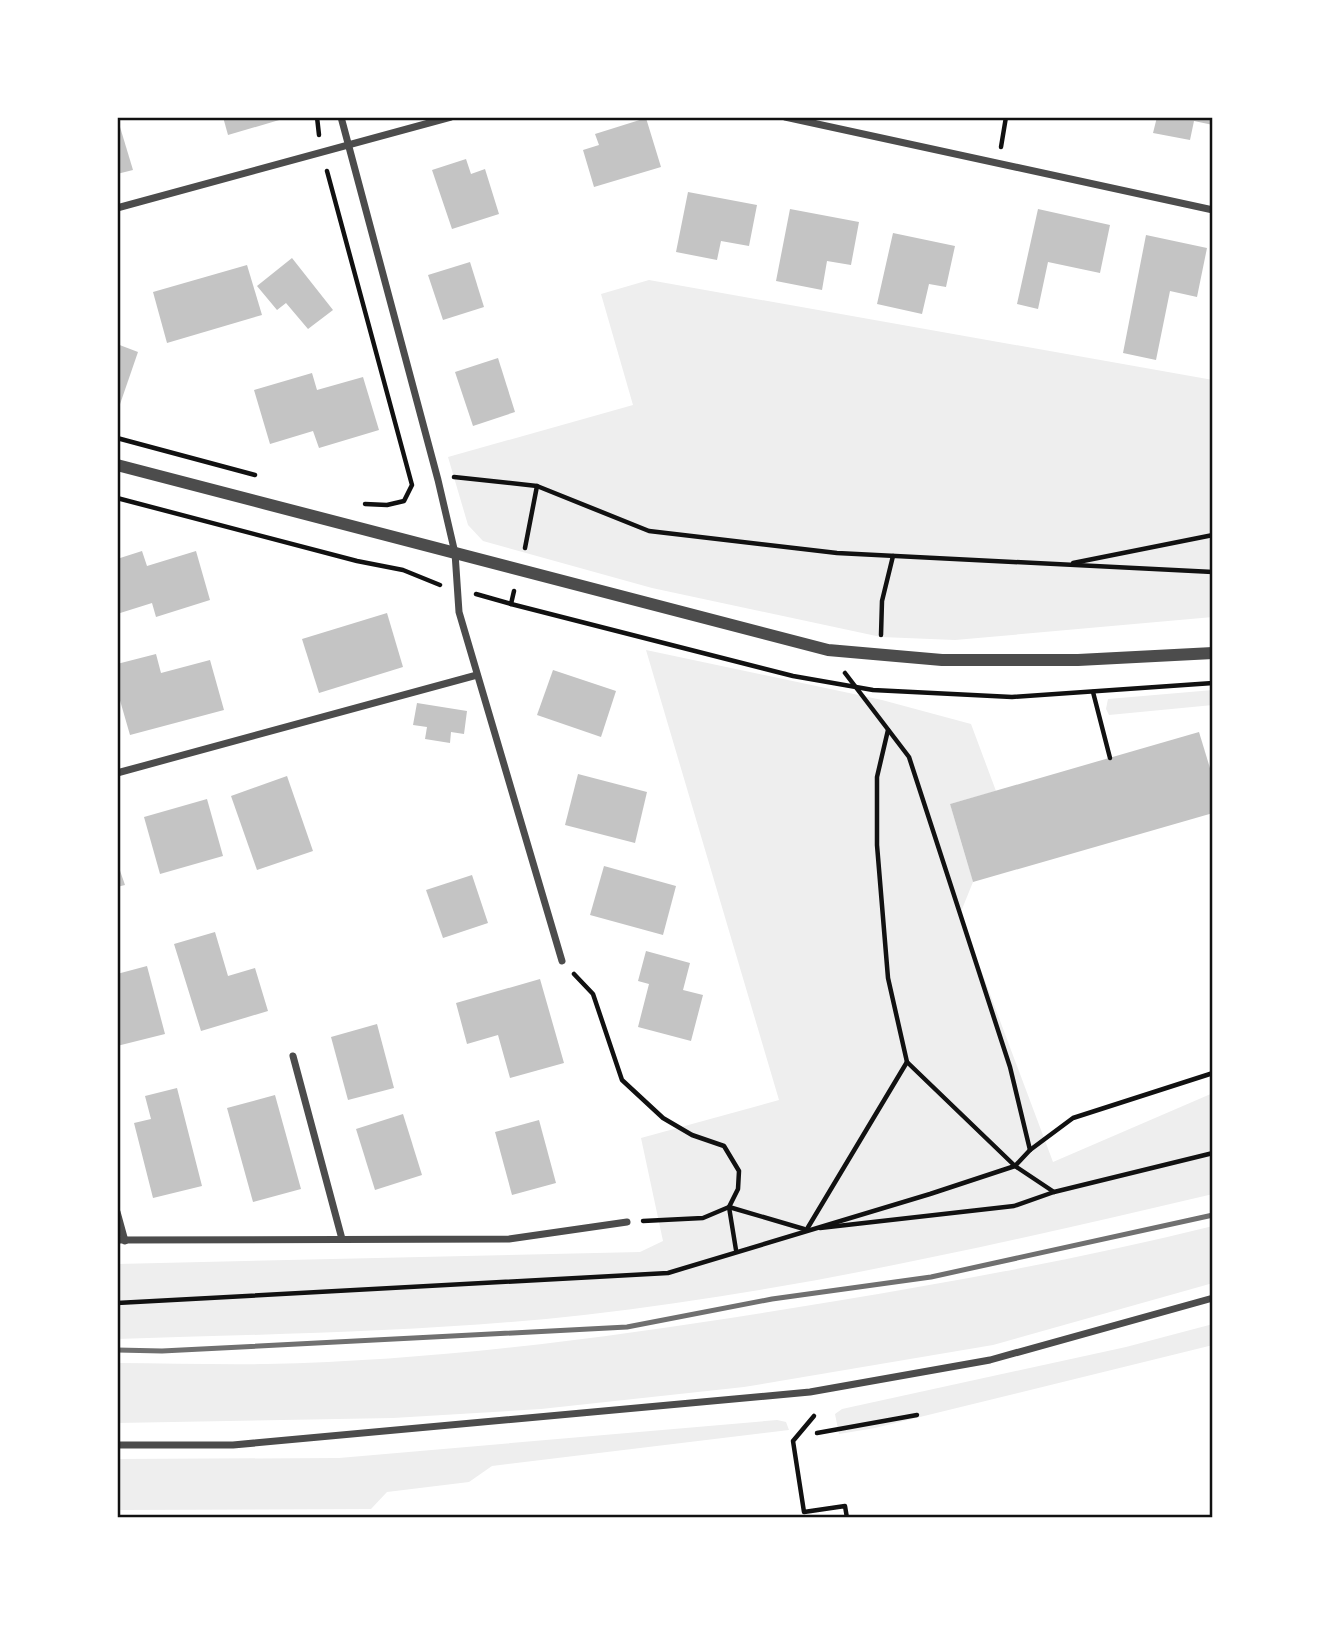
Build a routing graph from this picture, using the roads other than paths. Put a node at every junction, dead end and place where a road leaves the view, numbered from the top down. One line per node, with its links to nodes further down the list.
1 (341, 117): 4 (street)
2 (451, 117): 4 (street)
3 (785, 117): 6 (street)
4 (348, 145): 5 (street); 8 (street)
5 (117, 208)
6 (1213, 210)
7 (117, 465): 8 (street)
8 (455, 553): 9 (street); 10 (street)
9 (1213, 653)
10 (477, 675): 11 (street); 12 (street)
11 (117, 773)
12 (562, 961)
13 (293, 1056): 16 (street)
14 (117, 1212): 17 (street)
15 (627, 1222): 16 (street)
16 (342, 1239): 17 (street)
17 (121, 1240)
18 (1213, 1298): 19 (street)
19 (117, 1445)

